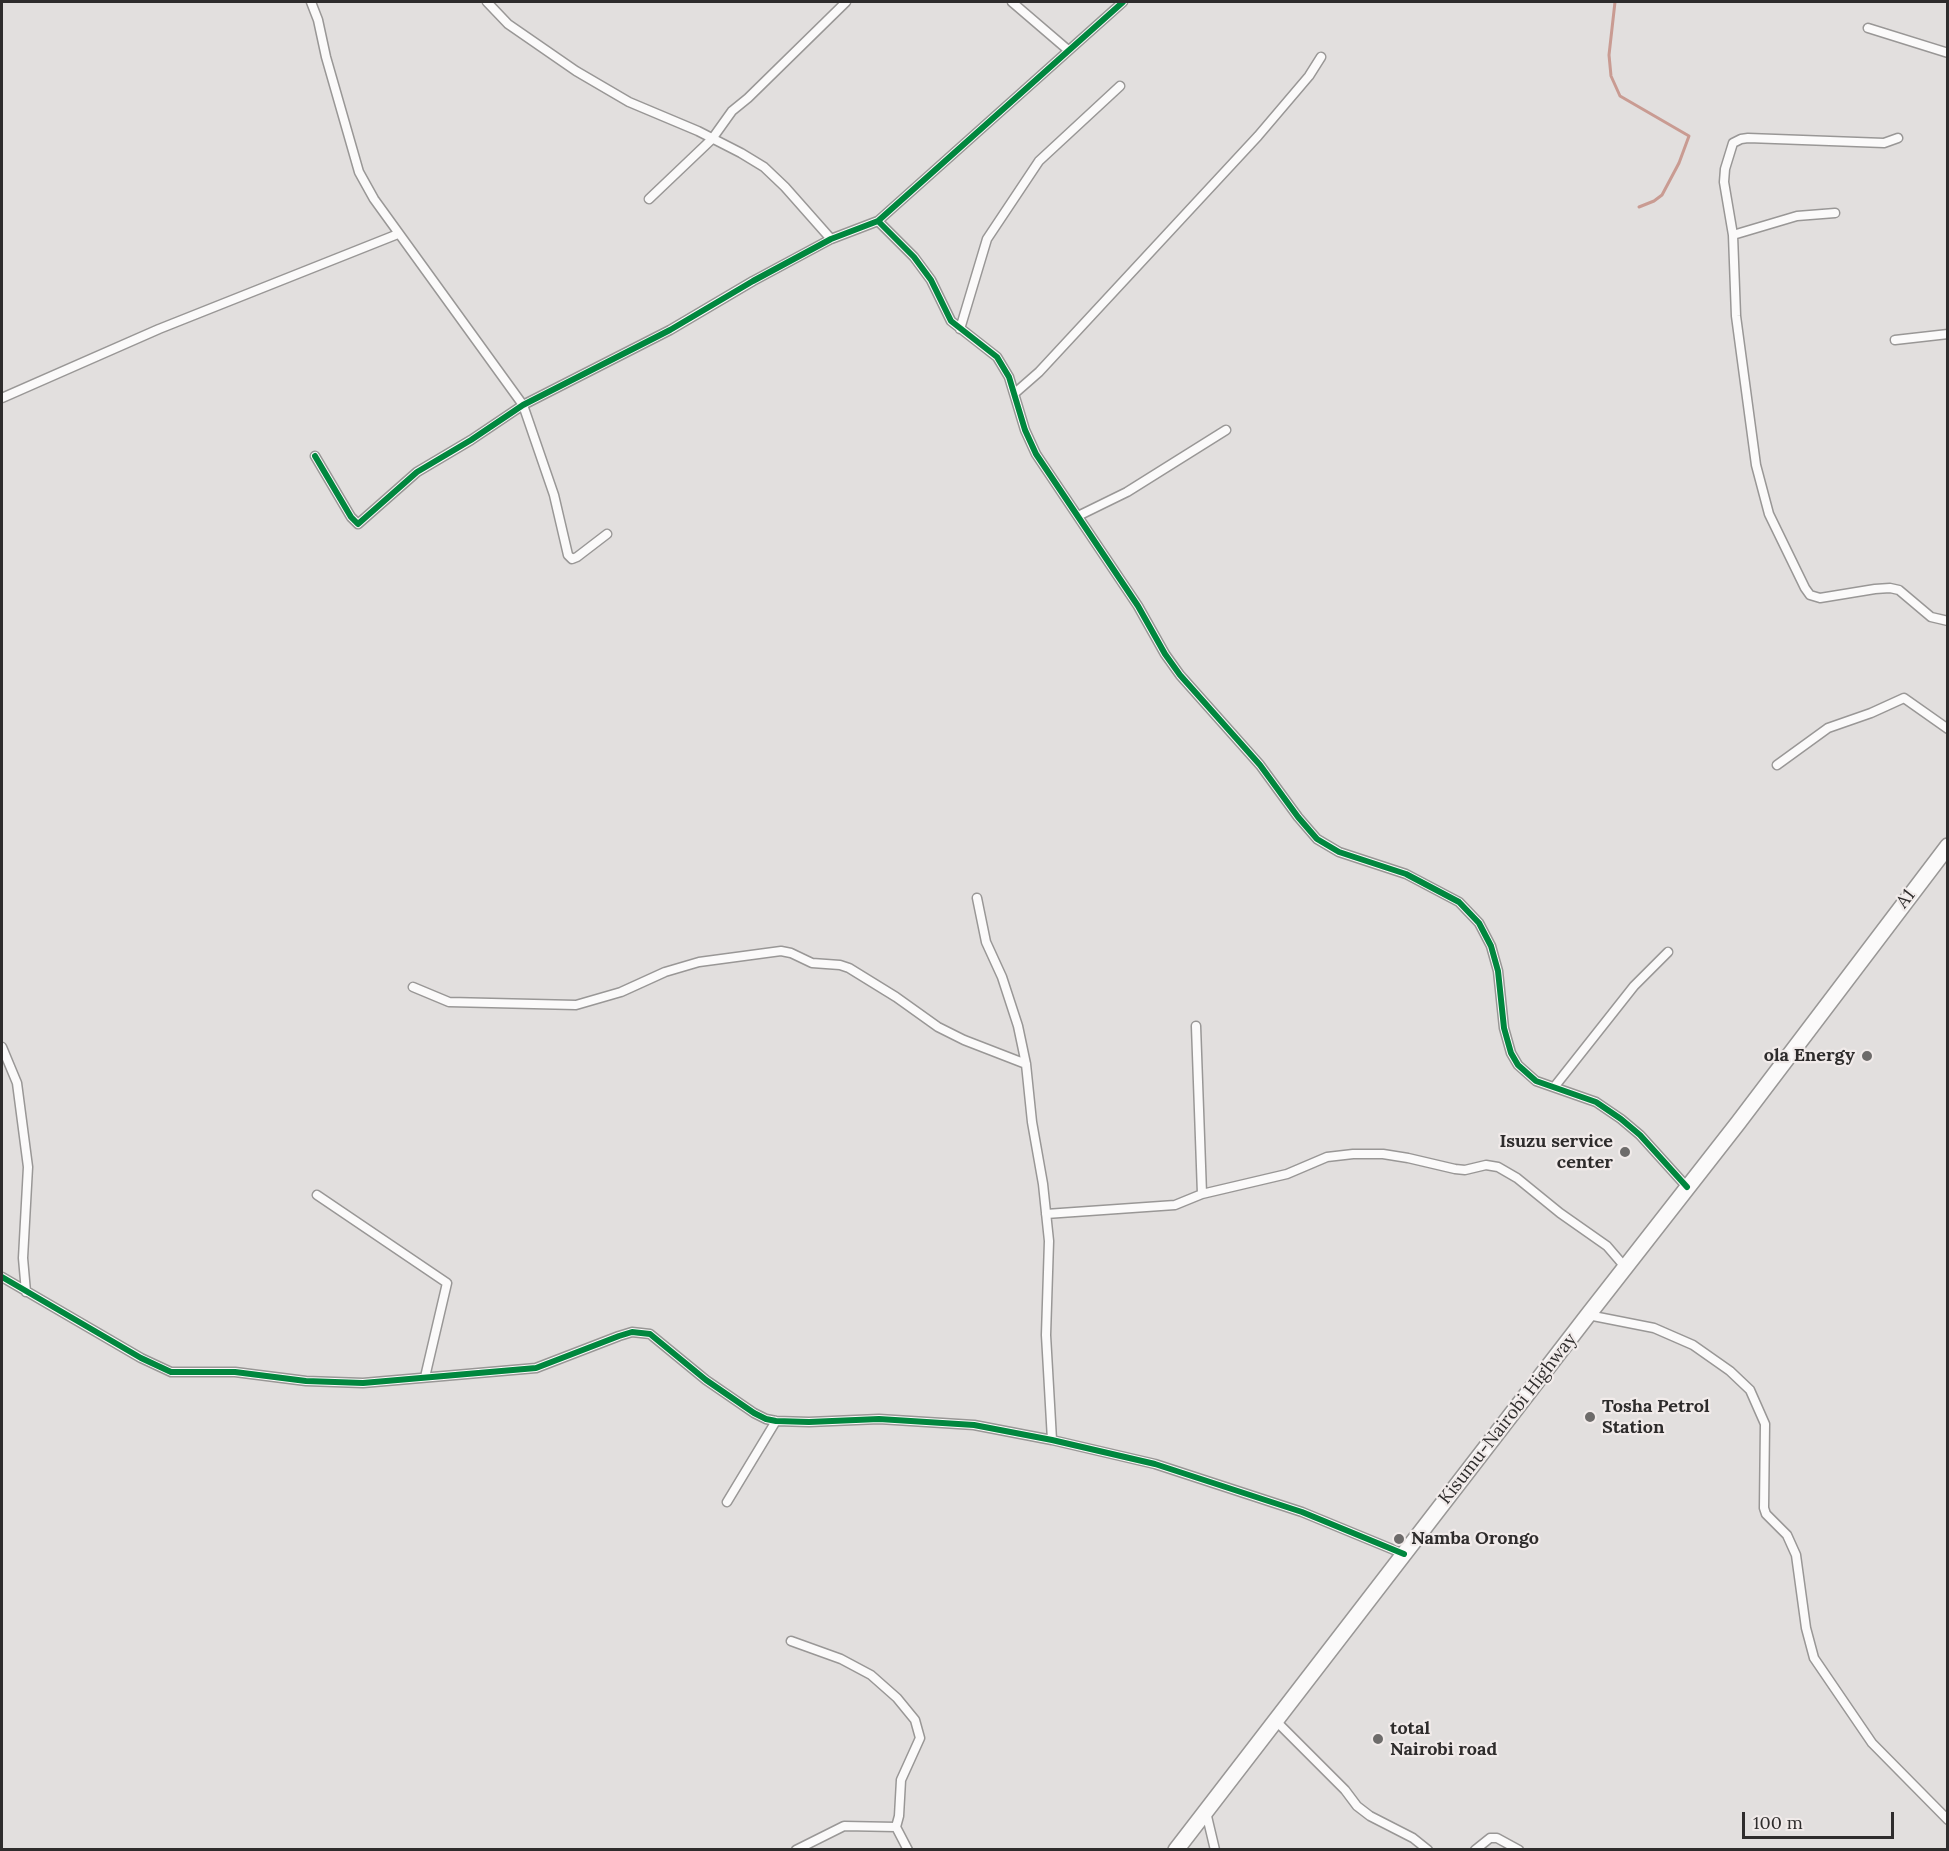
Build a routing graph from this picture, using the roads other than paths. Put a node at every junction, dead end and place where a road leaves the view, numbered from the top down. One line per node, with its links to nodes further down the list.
1 (311, 2): 16 (street)
2 (487, 2): 12 (street)
3 (846, 2): 12 (street)
4 (1012, 2): 7 (street)
5 (1123, 2): 7 (street)
6 (1868, 28): 8 (street)
7 (1068, 50): 15 (street)
8 (1947, 53)
9 (1321, 57): 22 (street)
10 (1120, 86): 19 (street)
11 (1898, 138): 17 (street)
12 (712, 139): 13 (street); 18 (street)
13 (649, 199)
14 (1835, 213): 17 (street)
15 (878, 220): 18 (street); 19 (street)
16 (398, 234): 23 (street); 24 (street)
17 (1733, 235): 29 (street)
18 (831, 239): 24 (street)
19 (960, 329): 22 (street)
20 (1947, 334): 21 (street)
21 (1894, 340)
22 (1015, 393): 27 (street)
23 (2, 398)
24 (523, 405): 26 (street); 28 (street)
25 (1226, 430): 27 (street)
26 (315, 456)
27 (1078, 516): 40 (street)
28 (608, 534)
29 (1947, 621)
30 (1947, 729): 31 (street)
31 (1777, 765)
32 (1947, 846): 36 (highway, A1 / A1)
33 (977, 898): 39 (street)
34 (1668, 951): 40 (street)
35 (413, 987): 39 (street)
36 (1840, 988): 41 (highway, Kisumu-Nairobi Highway / A1)
37 (1196, 1026): 42 (street)
38 (2, 1047): 47 (street)
39 (1026, 1064): 44 (street)
40 (1555, 1086): 41 (street)
41 (1687, 1187): 45 (highway, Kisumu-Nairobi Highway / A1)
42 (1202, 1194): 44 (street); 45 (street)
43 (316, 1195): 49 (street)
44 (1046, 1214): 51 (street)
45 (1625, 1267): 48 (highway, Kisumu-Nairobi Highway / A1)
46 (2, 1277): 47 (street)
47 (26, 1292): 49 (street)
48 (1588, 1315): 53 (highway, Kisumu-Nairobi Highway / A1); 57 (street)
49 (425, 1377): 50 (street)
50 (776, 1421): 51 (street); 52 (street)
51 (1052, 1440): 53 (street)
52 (727, 1502)
53 (1404, 1554): 55 (highway, Kisumu-Nairobi Highway / A1)
54 (791, 1641): 58 (street)
55 (1276, 1720): 56 (highway, Kisumu-Nairobi Highway / A1); 63 (street)
56 (1206, 1811): 61 (highway, Kisumu-Nairobi Highway / A1); 62 (street)
57 (1947, 1820)
58 (896, 1827): 59 (street); 60 (street)
59 (796, 1850)
60 (908, 1850)
61 (1176, 1850)
62 (1215, 1850)
63 (1428, 1850)
64 (1475, 1850): 65 (street)
65 (1519, 1850)

